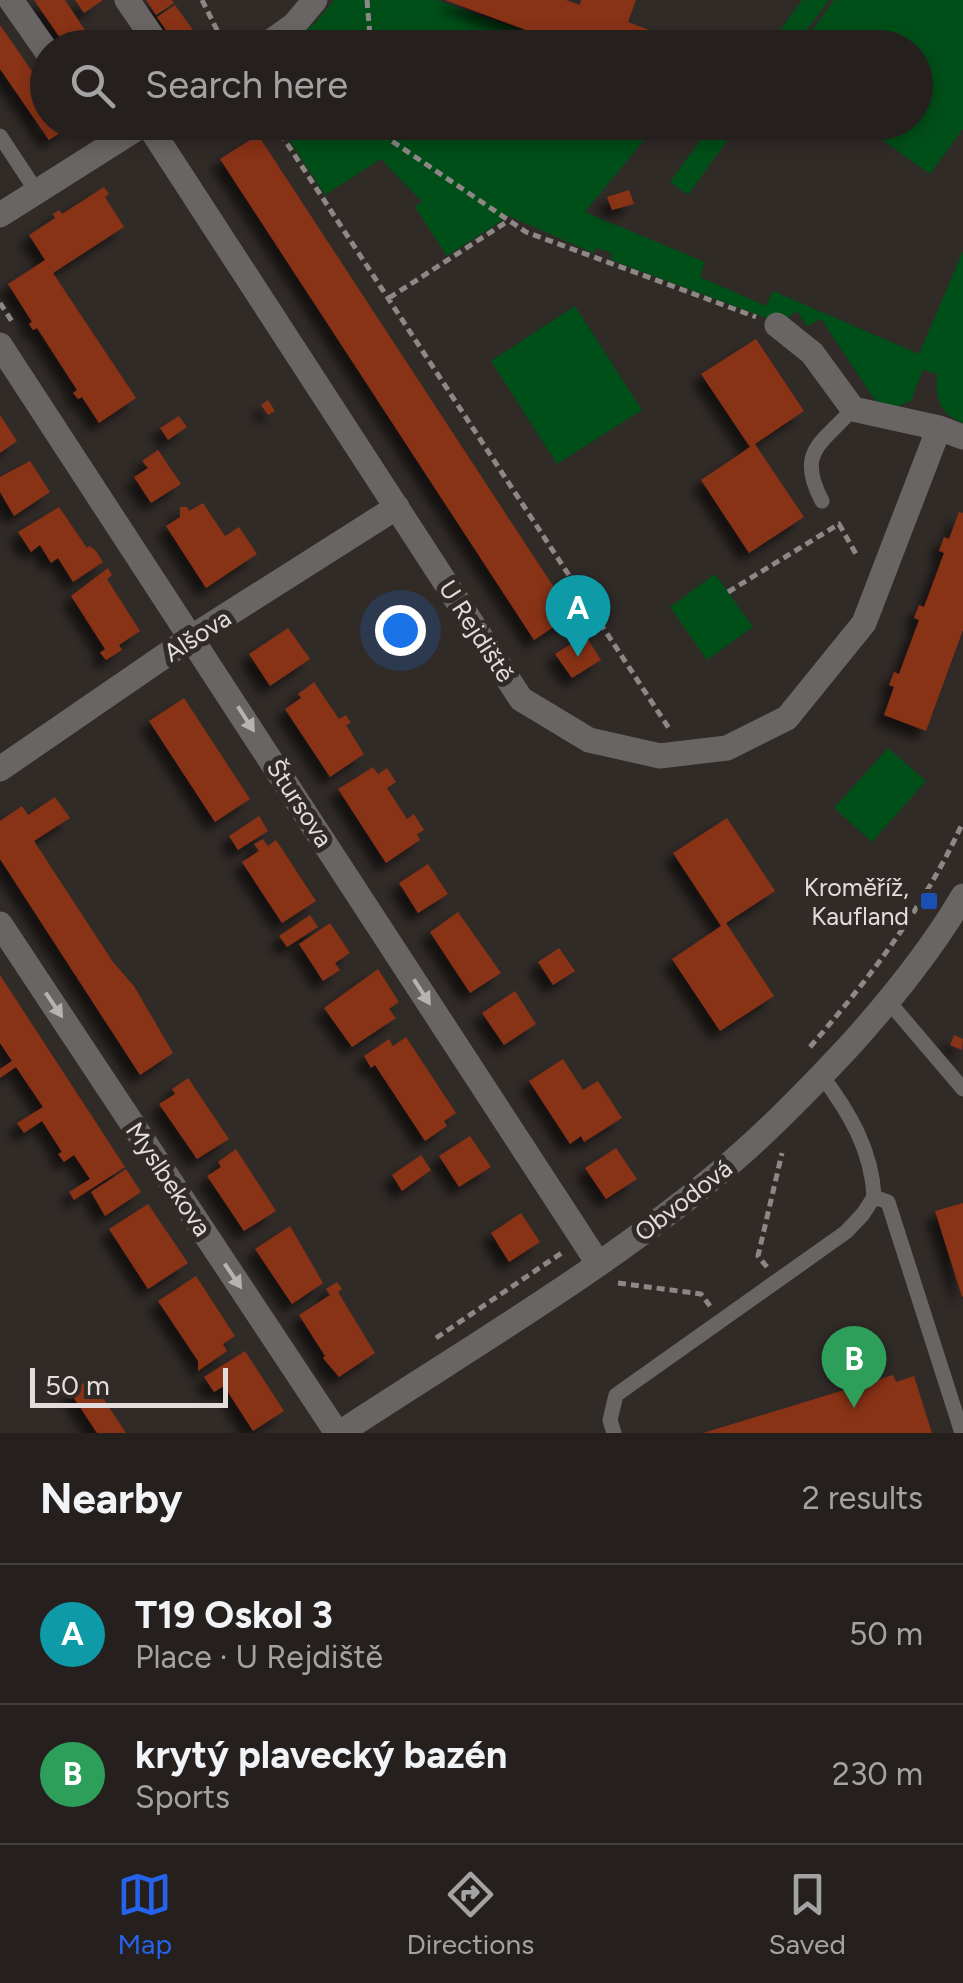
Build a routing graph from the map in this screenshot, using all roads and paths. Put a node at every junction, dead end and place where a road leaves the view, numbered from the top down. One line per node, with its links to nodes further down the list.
1 (11, 0): 6 (street)
2 (127, 0): 7 (street)
3 (202, 0): 8 (path)
4 (315, 0): 9 (street)
5 (366, 0): 10 (path)
6 (32, 30)
7 (148, 30)
8 (217, 30)
9 (287, 30)
10 (370, 30)
11 (0, 136): 16 (lane)
12 (120, 140): 16 (street)
13 (158, 140): 25 (street, U Rejdiště)
14 (285, 140): 19 (path)
15 (390, 140): 18 (path)
16 (37, 192): 17 (street)
17 (0, 215)
18 (508, 221): 19 (path); 20 (path)
19 (388, 299): 29 (path)
20 (777, 326): 22 (street)
21 (0, 345): 28 (street, Štursova)
22 (853, 410): 23 (street); 24 (lane)
23 (951, 432): 29 (street, U Rejdiště)
24 (822, 501)
25 (397, 507): 28 (street, Alšova); 29 (street, U Rejdiště)
26 (856, 554): 27 (path)
27 (728, 592)
28 (192, 638): 30 (street, Alšova); 40 (street, Štursova, one-way to 40)
29 (684, 754)
30 (0, 769)
31 (963, 822): 35 (path)
32 (963, 896): 34 (street, Obvodová)
33 (0, 924): 45 (street, Myslbekova, one-way to 45)
34 (889, 1002): 36 (street, Obvodová); 37 (lane)
35 (802, 1056)
36 (822, 1076): 39 (lane); 41 (street, Obvodová)
37 (963, 1089)
38 (783, 1149): 42 (path)
39 (874, 1197): 42 (lane); 47 (lane)
40 (582, 1239): 41 (street, Štursova); 44 (path)
41 (598, 1263): 43 (path); 45 (street, Obvodová)
42 (778, 1280): 43 (lane)
43 (720, 1321): 46 (lane)
44 (420, 1348)
45 (338, 1433)
46 (614, 1433)
47 (962, 1433)

